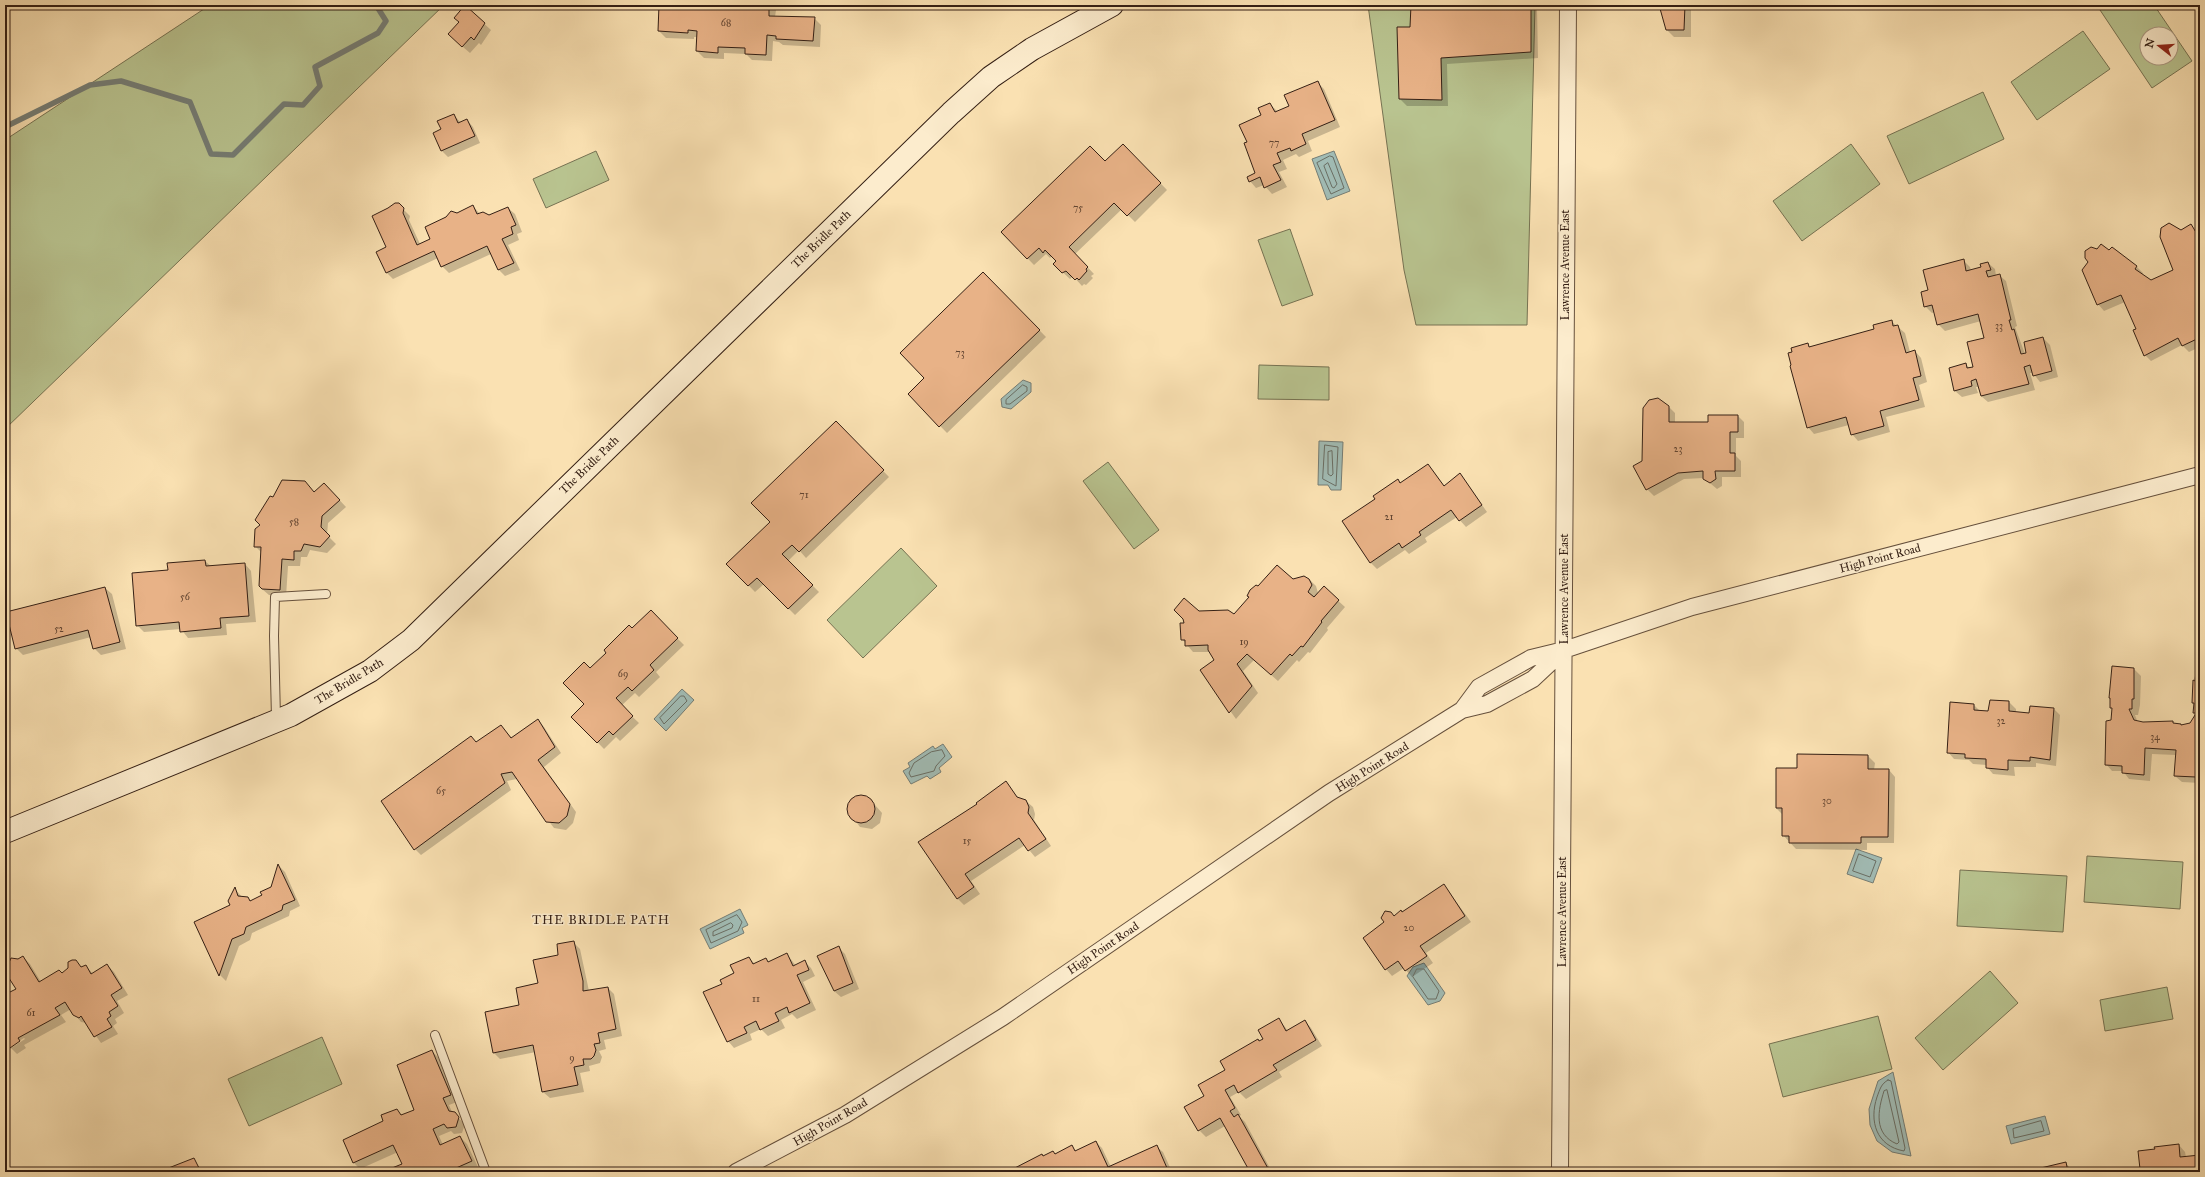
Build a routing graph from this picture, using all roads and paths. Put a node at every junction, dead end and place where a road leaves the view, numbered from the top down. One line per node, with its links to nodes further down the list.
1 (1112, 5): 6 (street, The Bridle Path)
2 (1568, 5): 5 (street, Lawrence Avenue East)
3 (2200, 475): 5 (street, High Point Road)
4 (326, 594): 6 (lane)
5 (1564, 650): 10 (street, High Point Road); 11 (street, Lawrence Avenue East)
6 (277, 721): 7 (street, The Bridle Path)
7 (5, 832)
8 (435, 1035): 9 (lane)
9 (486, 1172)
10 (736, 1172)
11 (1560, 1172)

